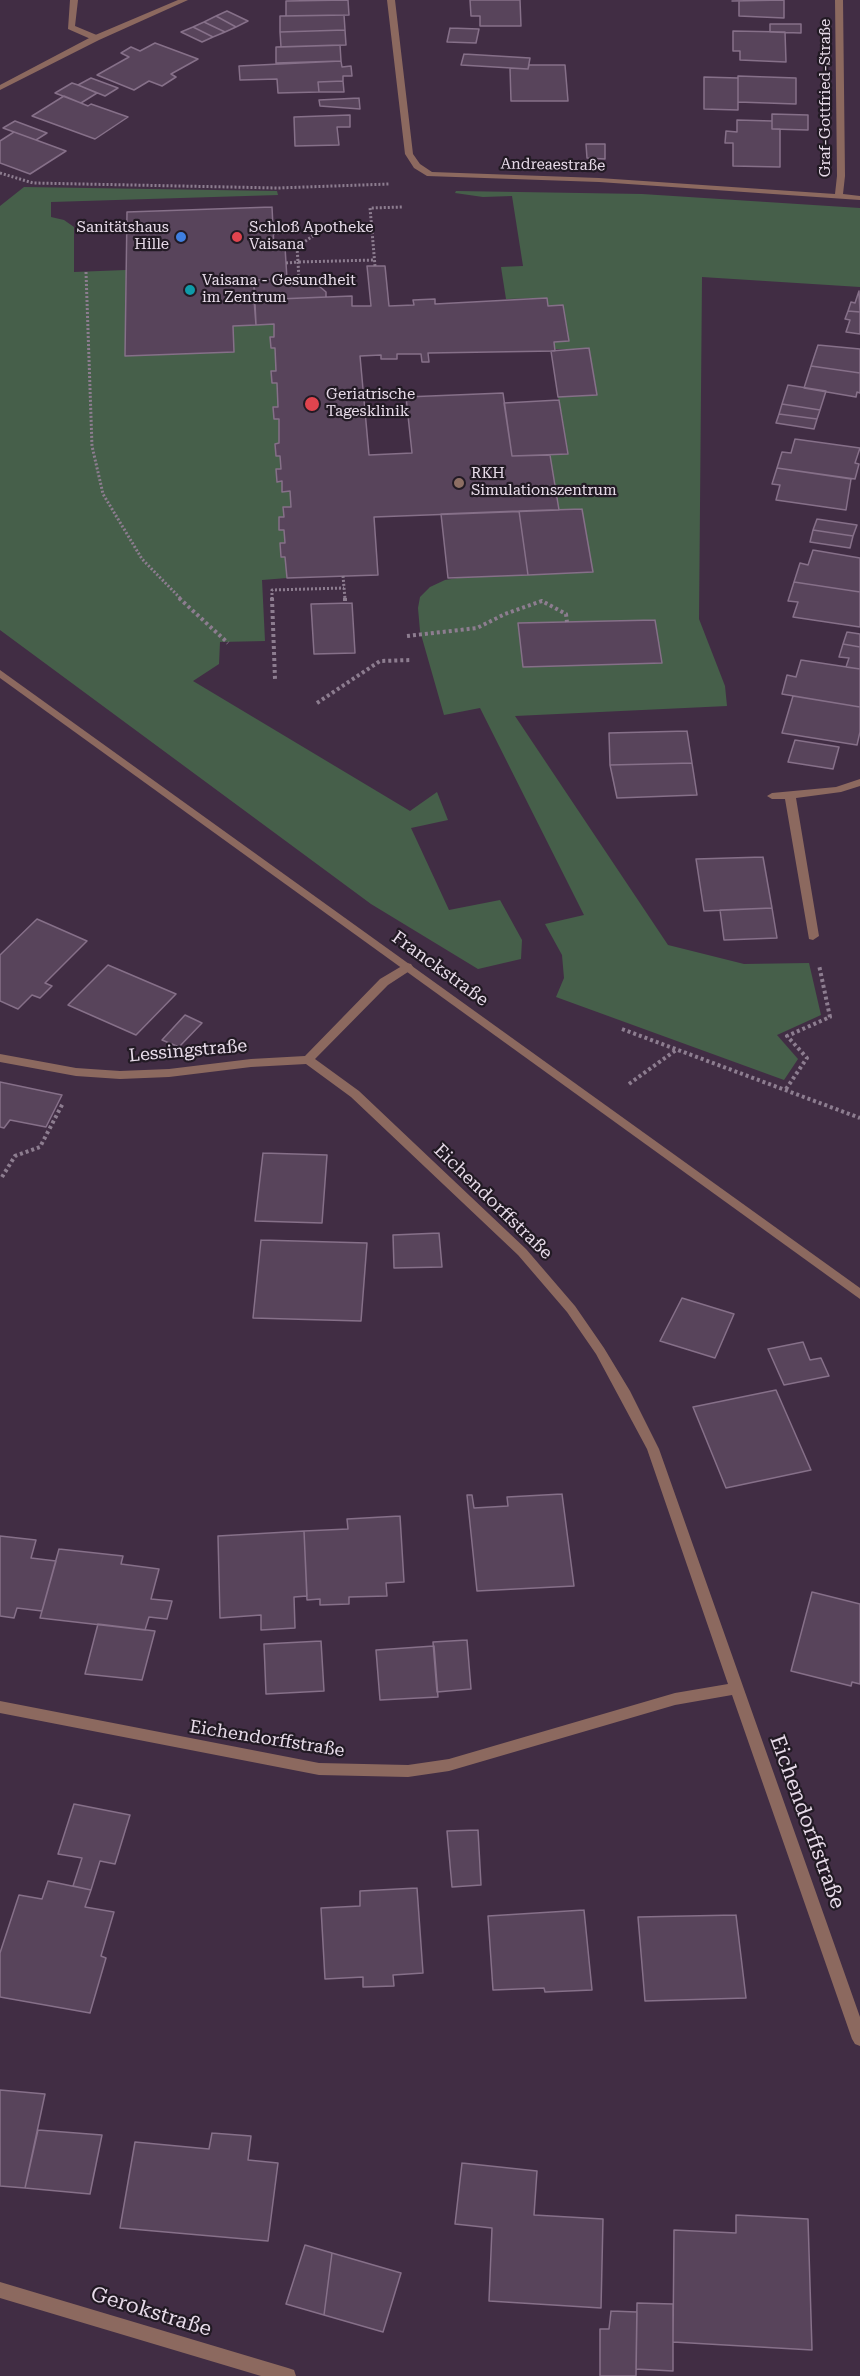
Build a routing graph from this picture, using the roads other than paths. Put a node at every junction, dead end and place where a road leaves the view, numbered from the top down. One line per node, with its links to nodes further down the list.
1 (74, 0): 5 (street)
2 (184, 0): 5 (street)
3 (391, 0): 7 (street, Andreaestraße)
4 (839, 0): 7 (street, Graf-Gottfried-Straße)
5 (96, 38): 6 (street)
6 (0, 88)
7 (839, 196): 8 (street, Andreaestraße)
8 (860, 198)
9 (0, 673): 14 (street, Franckstraße)
10 (860, 782): 11 (street)
11 (790, 795): 12 (street); 13 (street)
12 (772, 796)
13 (813, 936)
14 (406, 967): 16 (street); 17 (street, Franckstraße)
15 (0, 1058): 16 (street, Lessingstraße)
16 (308, 1060): 18 (street, Eichendorffstraße)
17 (860, 1294)
18 (736, 1688): 19 (street, Eichendorffstraße); 20 (street, Eichendorffstraße)
19 (0, 1707)
20 (860, 2039)
21 (0, 2290): 22 (street, Gerokstraße)
22 (288, 2376)

